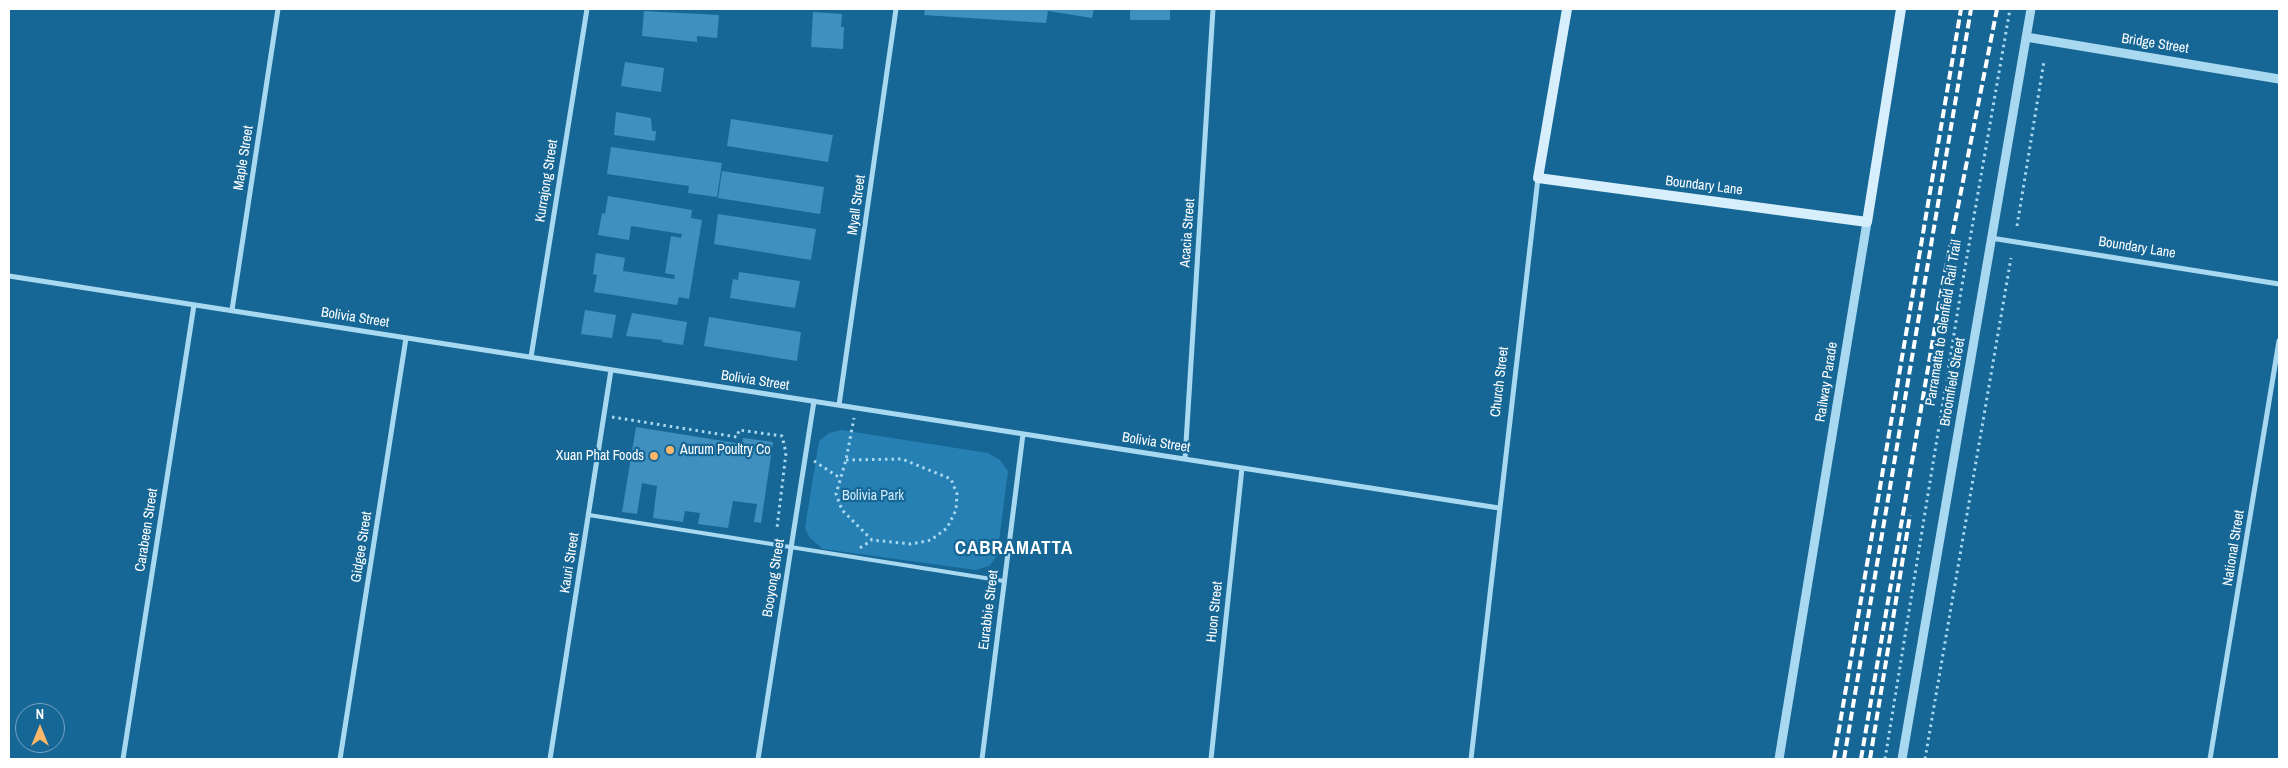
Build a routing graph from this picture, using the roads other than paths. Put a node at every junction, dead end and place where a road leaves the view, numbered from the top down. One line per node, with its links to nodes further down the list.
1 (278, 9): 16 (street, Maple Street)
2 (587, 9): 19 (street, Kurrajong Street)
3 (896, 9): 22 (street, Myall Street)
4 (1213, 9): 24 (street, Acacia Street)
5 (1567, 9): 10 (main road, Church Street)
6 (1901, 9): 11 (main road, Railway Parade)
7 (2031, 9): 8 (street, Broomfield Street)
8 (2026, 37): 9 (street, Bridge Street); 12 (street, Broomfield Street)
9 (2279, 79)
10 (1538, 178): 11 (main road, Boundary Lane); 26 (street, Church Street)
11 (1867, 222): 37 (street, Railway Parade)
12 (1991, 238): 14 (street, Boundary Lane); 38 (street, Broomfield Street)
13 (9, 276): 15 (street, Bolivia Street)
14 (2279, 284)
15 (194, 304): 16 (street, Bolivia Street); 30 (street, Carabeen Street)
16 (232, 310): 17 (street, Bolivia Street)
17 (406, 338): 19 (street, Bolivia Street); 31 (street, Gidgee Street)
18 (2279, 341): 39 (street, National Street)
19 (531, 357): 20 (street, Bolivia Street)
20 (611, 370): 21 (street, Bolivia Street); 27 (street, Kauri Street)
21 (814, 401): 22 (street, Bolivia Street); 28 (street, Booyong Street)
22 (839, 405): 23 (street, Bolivia Street)
23 (1023, 434): 24 (street, Bolivia Street); 29 (street, Eurabbie Street)
24 (1185, 459): 25 (street, Bolivia Street)
25 (1242, 468): 26 (street, Bolivia Street); 35 (street, Huon Street)
26 (1499, 508): 36 (street, Church Street)
27 (589, 515): 28 (lane); 32 (street, Kauri Street)
28 (791, 545): 29 (lane); 33 (street, Booyong Street)
29 (1004, 581): 34 (street, Eurabbie Street)
30 (122, 759)
31 (340, 759)
32 (550, 759)
33 (758, 759)
34 (982, 759)
35 (1211, 759)
36 (1471, 759)
37 (1780, 759)
38 (1902, 759)
39 (2210, 759)

